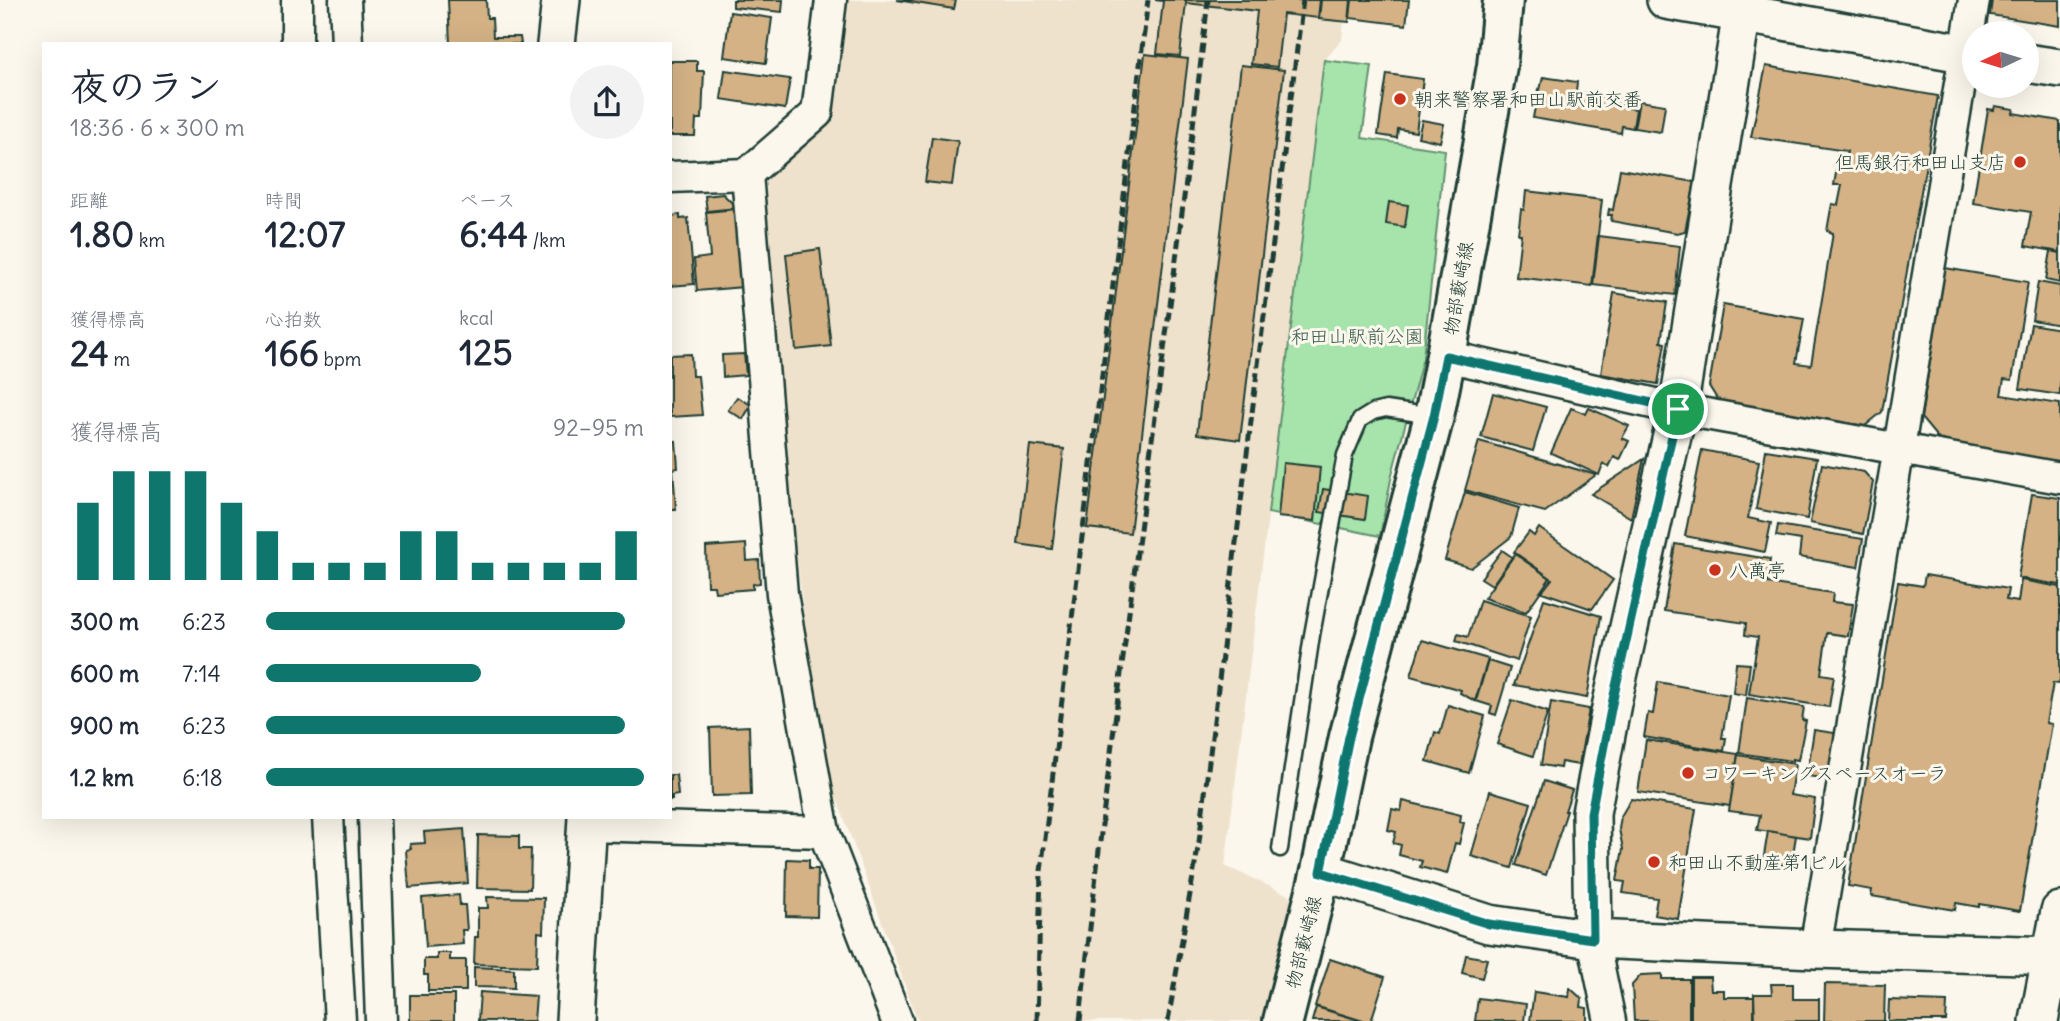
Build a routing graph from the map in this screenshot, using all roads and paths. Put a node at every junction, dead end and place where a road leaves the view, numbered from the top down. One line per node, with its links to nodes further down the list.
1 (297, 0): 10 (street)
2 (345, 0): 11 (street)
3 (561, 0): 12 (street)
4 (831, 0): 17 (street)
5 (1503, 0): 19 (main road, 物部藪崎線)
6 (1666, 0): 8 (street)
7 (1974, 0): 9 (street)
8 (1743, 7): 13 (street); 20 (street)
9 (1972, 21)
10 (297, 42)
11 (346, 42)
12 (555, 42)
13 (1962, 52)
14 (2039, 65): 15 (street)
15 (2060, 68)
16 (1962, 98): 22 (street)
17 (747, 174): 18 (street); 27 (street)
18 (672, 177)
19 (1446, 356): 20 (street); 21 (main road, 物部藪崎線)
20 (1678, 409): 22 (street); 31 (street)
21 (1434, 416): 28 (lane); 29 (main road, 物部藪崎線)
22 (1900, 450): 23 (street); 32 (street)
23 (2060, 478)
24 (328, 819): 34 (street)
25 (374, 819): 35 (street)
26 (587, 821): 27 (street); 36 (street)
27 (824, 832): 37 (street)
28 (1280, 849)
29 (1321, 872): 31 (street); 38 (main road, 物部藪崎線)
30 (2060, 911): 33 (street)
31 (1593, 939): 32 (street); 39 (street)
32 (1815, 949): 33 (street)
33 (2056, 956): 40 (street)
34 (340, 1021)
35 (381, 1021)
36 (575, 1021)
37 (897, 1021)
38 (1283, 1021)
39 (1610, 1021)
40 (2039, 1021)

